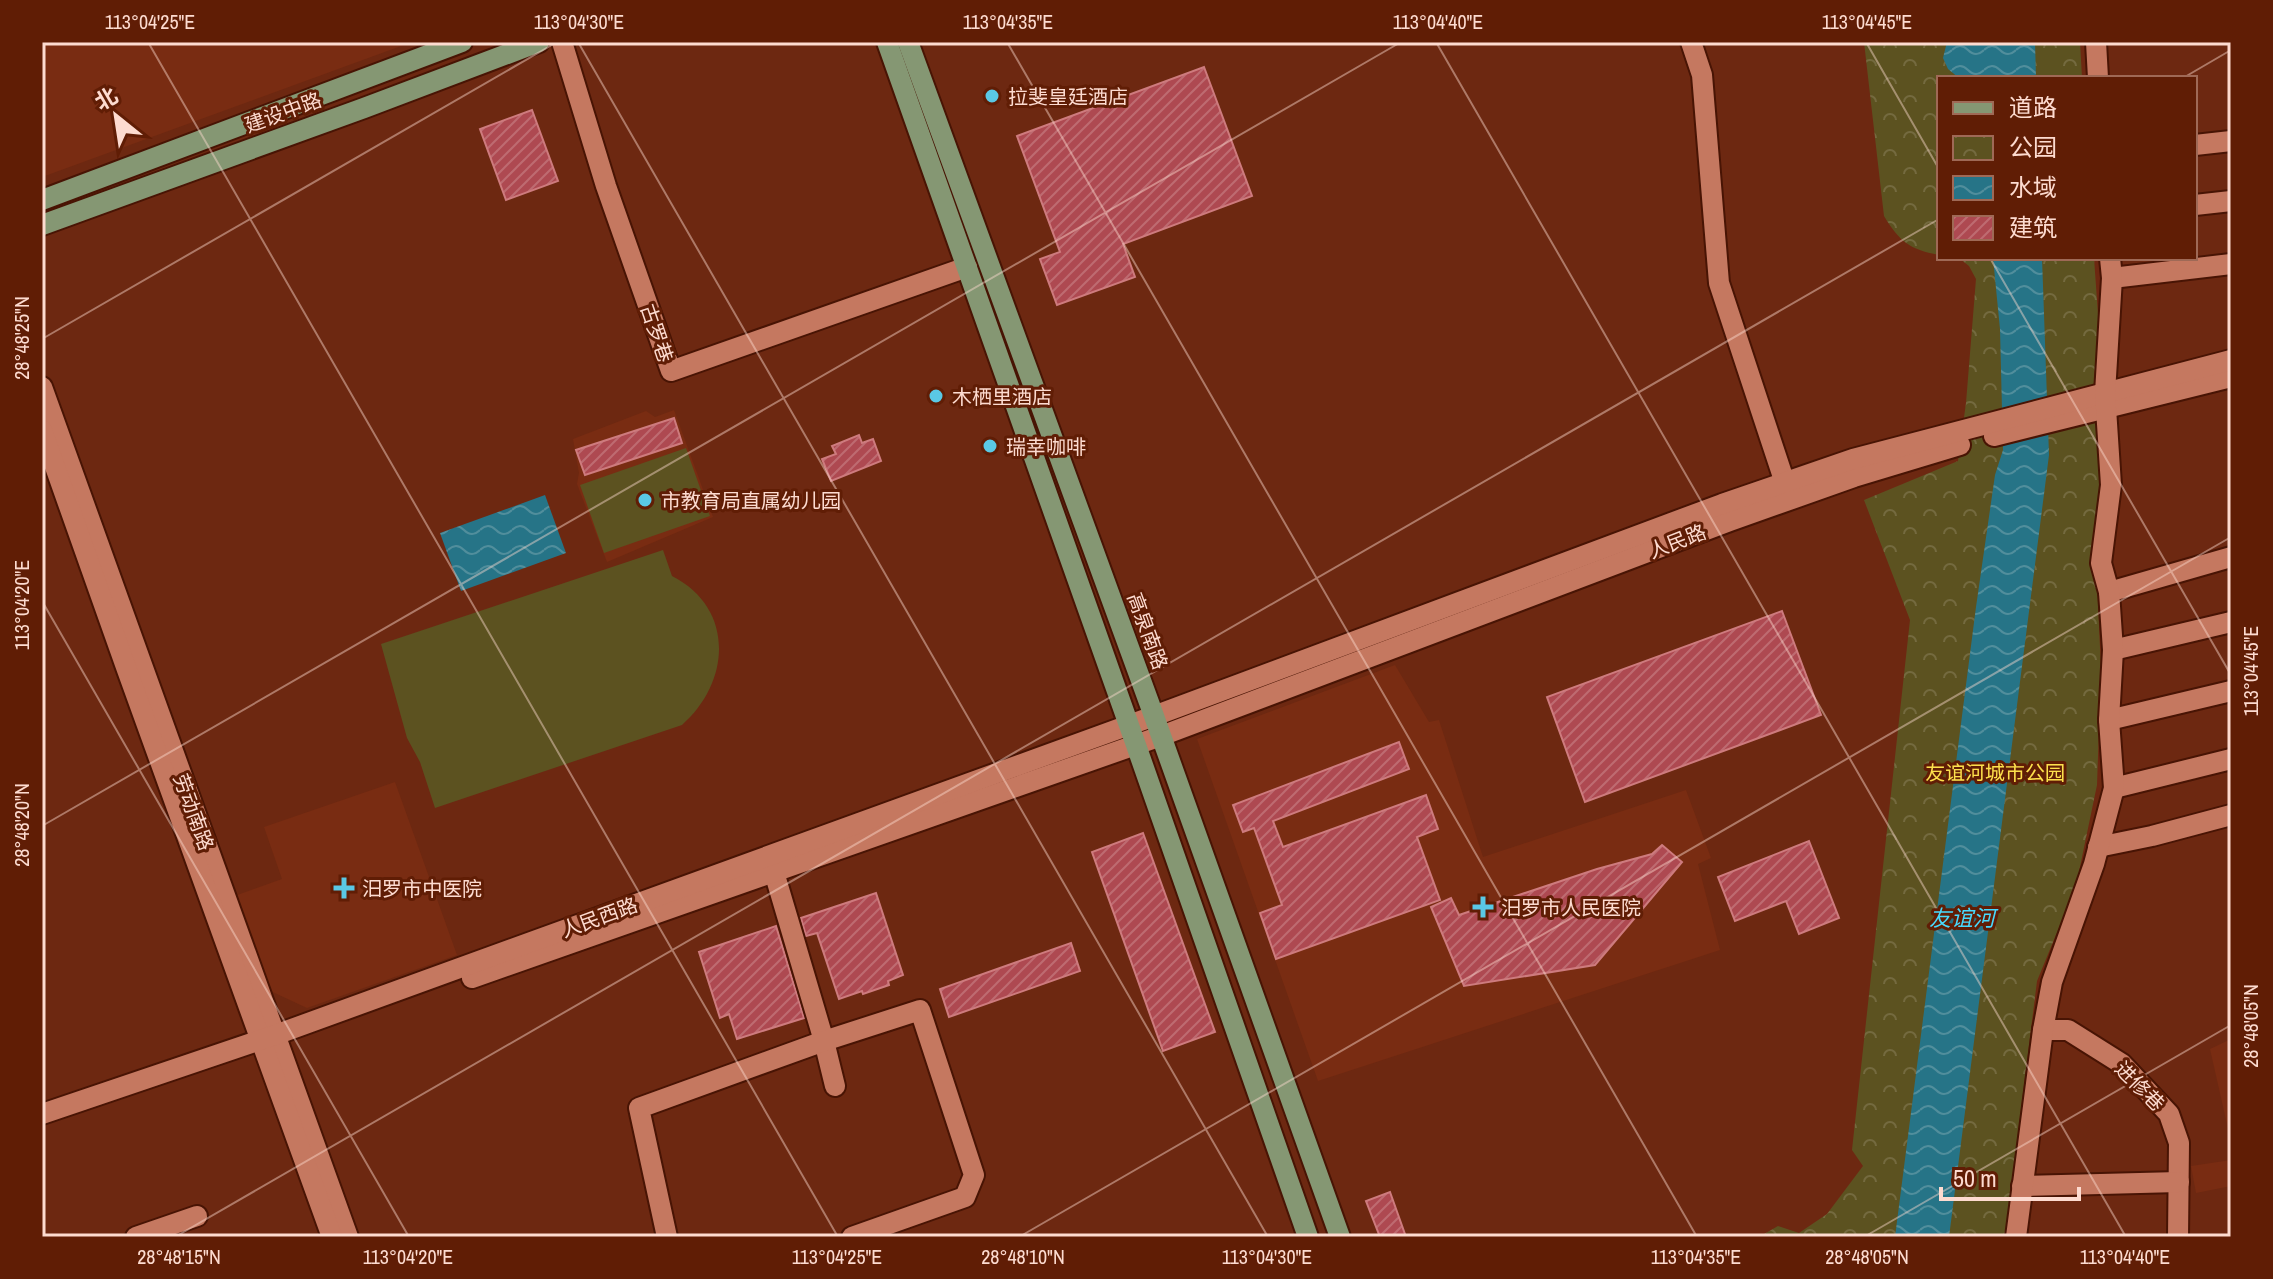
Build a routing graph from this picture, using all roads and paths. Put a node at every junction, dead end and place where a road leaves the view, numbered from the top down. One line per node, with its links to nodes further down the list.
1 (462, 42): 11 (main road, 建设中路)
2 (539, 42): 14 (main road, 建设中路)
3 (562, 42): 16 (street, 古罗巷)
4 (887, 42): 16 (main road)
5 (908, 42): 32 (main road, 高泉南路)
6 (1691, 42): 24 (street)
7 (2103, 43): 8 (street)
8 (2098, 76)
9 (2231, 141): 10 (street)
10 (2197, 145)
11 (42, 200)
12 (2231, 201): 13 (street)
13 (2197, 205)
14 (42, 225)
15 (2231, 264): 17 (street)
16 (967, 267): 31 (main road)
17 (2111, 268): 21 (street)
18 (2231, 360): 21 (street, 人民路)
19 (2231, 377): 21 (street, 人民路)
20 (42, 387): 41 (street, 劳动南路)
21 (2095, 404): 23 (street, 人民路); 26 (street)
22 (42, 430): 41 (street, 劳动南路)
23 (1973, 435): 24 (street, 人民路); 32 (street, 人民路)
24 (1785, 483): 32 (street, 人民路)
25 (2231, 557): 26 (street)
26 (2109, 592): 28 (street)
27 (2231, 622): 28 (street)
28 (2113, 650): 30 (street)
29 (2231, 691): 30 (street)
30 (2109, 720): 35 (street)
31 (1128, 724): 32 (street, 人民西路); 33 (main road); 41 (street, 人民西路)
32 (1157, 726): 33 (street, 人民路); 55 (main road, 高泉南路)
33 (1136, 745): 38 (street, 人民西路); 54 (main road)
34 (2231, 759): 35 (street)
35 (2114, 788): 37 (street)
36 (2231, 815): 37 (street)
37 (2098, 847): 39 (street)
38 (774, 872): 40 (street); 41 (street, 人民西路)
39 (2043, 1030): 45 (street, 进修巷); 46 (street)
40 (824, 1041): 42 (street); 48 (street); 52 (street)
41 (270, 1043): 43 (street, 人民西路); 44 (street, 人民西路); 50 (street, 劳动南路); 51 (street, 劳动南路)
42 (835, 1086)
43 (42, 1114)
44 (42, 1129)
45 (2179, 1182): 46 (street); 57 (street, 进修巷)
46 (2022, 1186): 56 (street)
47 (197, 1216): 49 (street)
48 (874, 1233): 53 (street)
49 (136, 1237)
50 (332, 1237)
51 (348, 1237)
52 (667, 1237)
53 (852, 1237)
54 (1308, 1237)
55 (1340, 1237)
56 (2016, 1237)
57 (2178, 1237)

